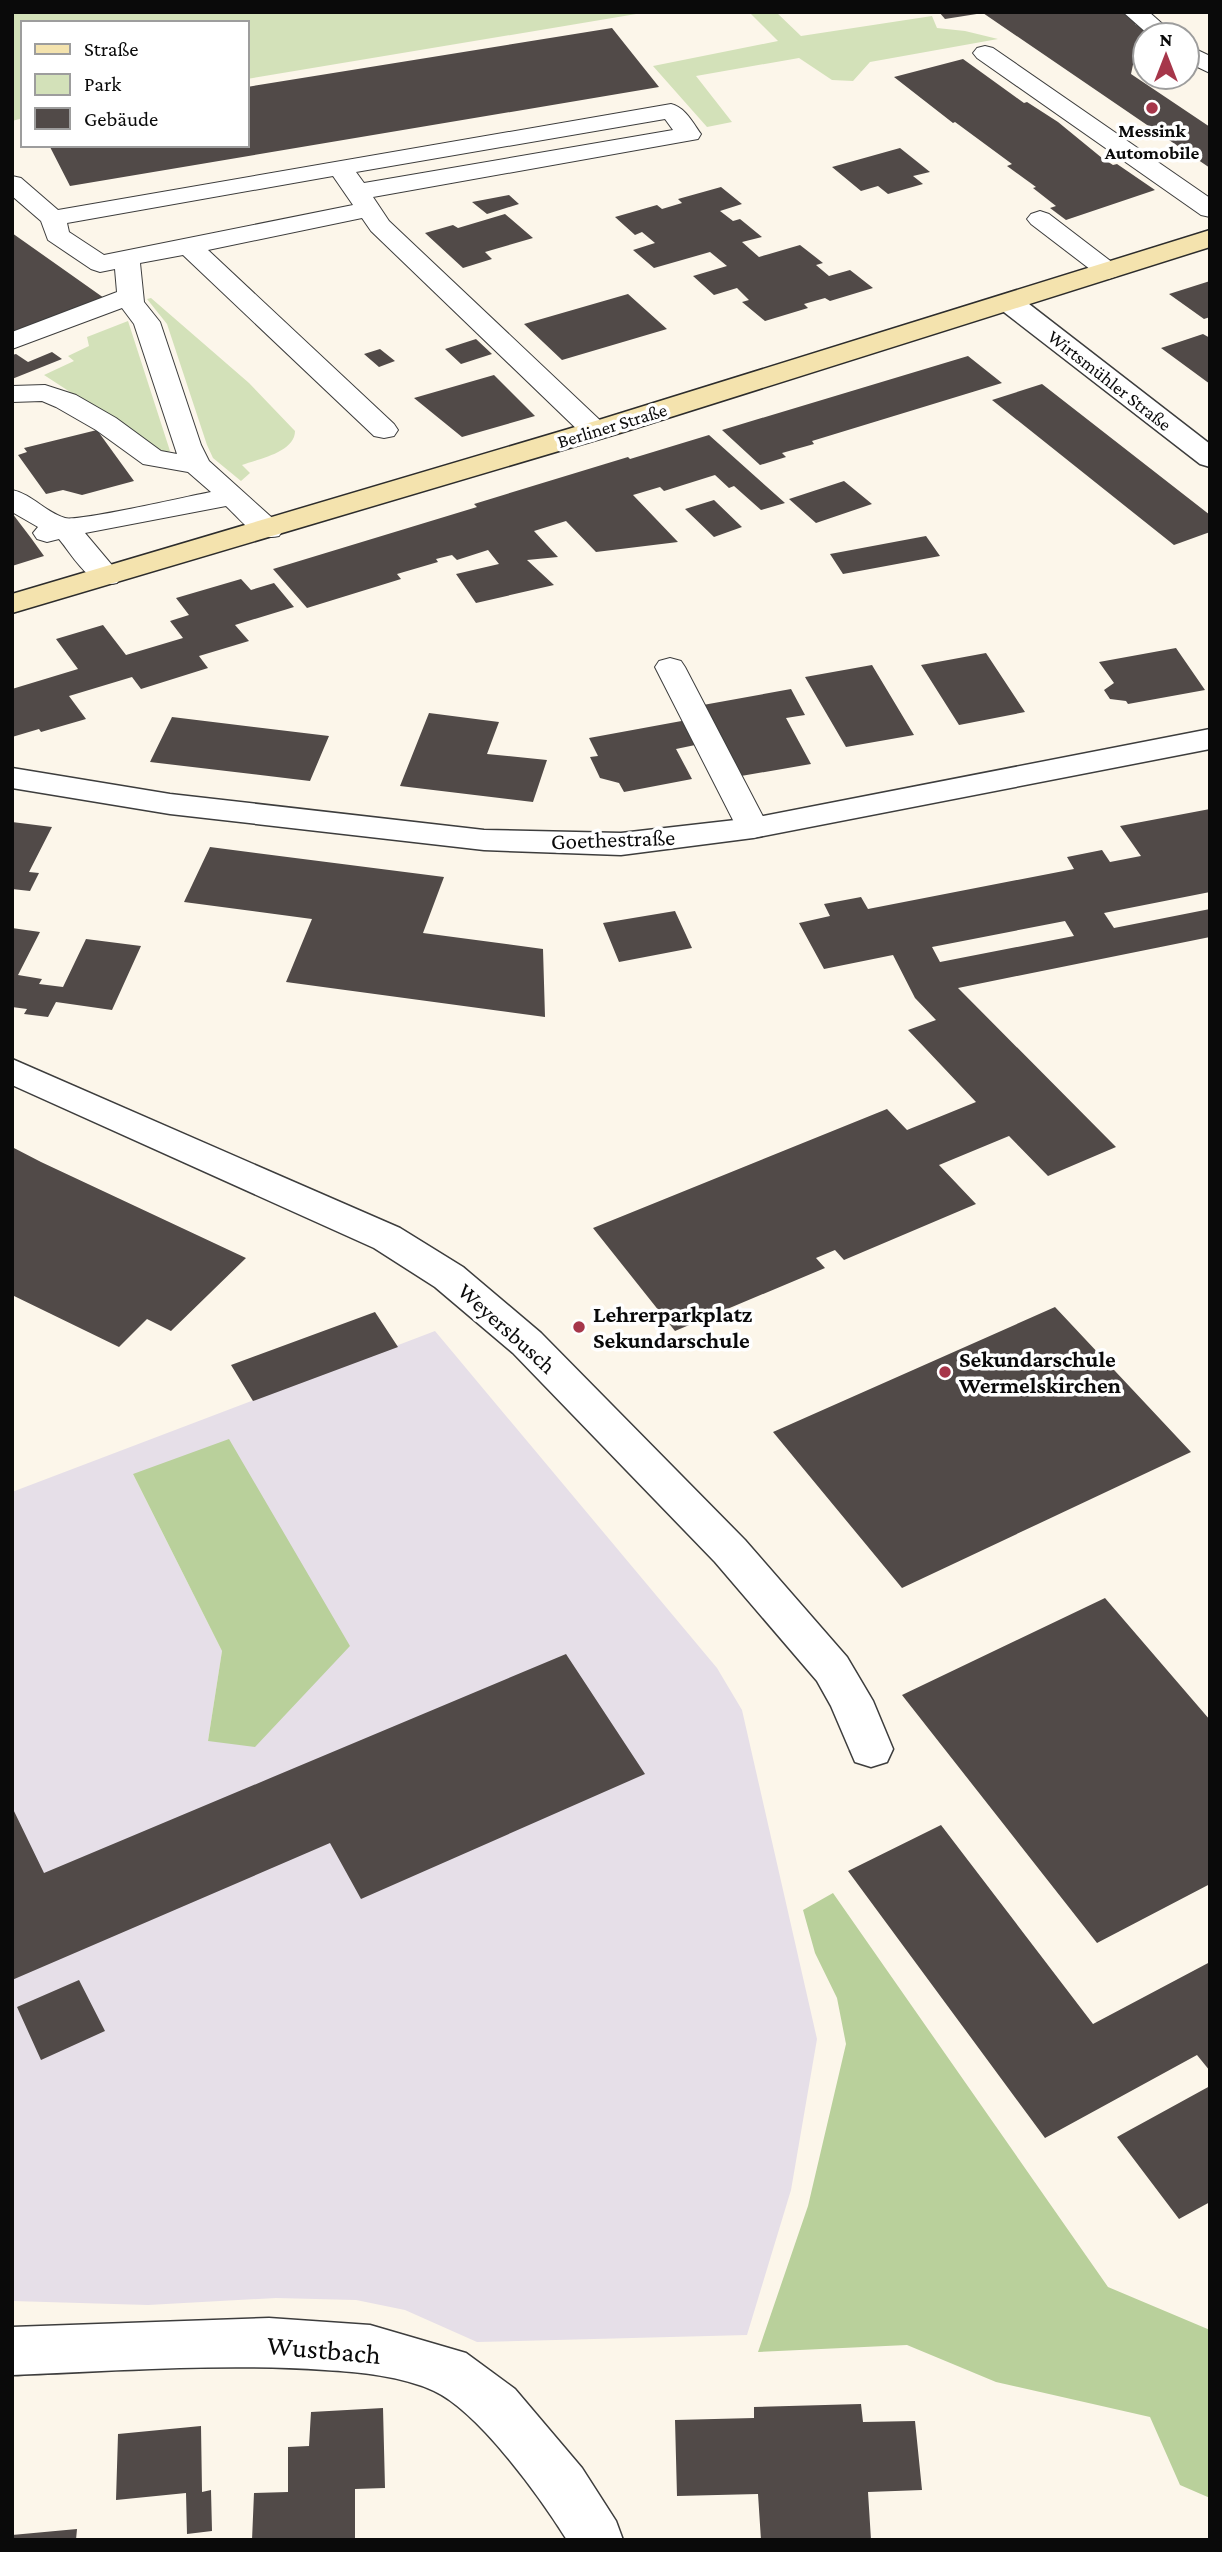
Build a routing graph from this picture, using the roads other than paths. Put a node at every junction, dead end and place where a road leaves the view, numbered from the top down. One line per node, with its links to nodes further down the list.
1 (985, 54): 5 (lane)
2 (340, 167): 4 (lane); 4 (lane); 6 (lane)
3 (12, 183): 6 (lane)
4 (363, 201): 9 (lane); 17 (lane)
5 (1210, 210)
6 (53, 218): 10 (lane)
7 (1040, 219): 11 (lane)
8 (1210, 239): 11 (main road, Berliner Straße)
9 (189, 246): 10 (lane); 16 (lane)
10 (127, 259): 12 (lane)
11 (1108, 271): 13 (main road, Berliner Straße)
12 (130, 296): 14 (lane); 19 (lane)
13 (1010, 303): 17 (main road, Berliner Straße); 18 (street, Wirtsmühler Straße)
14 (12, 341)
15 (12, 394): 19 (lane)
16 (384, 430)
17 (594, 430): 23 (main road, Berliner Straße)
18 (1210, 458)
19 (197, 465): 20 (lane)
20 (230, 497): 22 (lane); 23 (lane)
21 (23, 517): 22 (lane)
22 (65, 528): 24 (lane)
23 (269, 530): 24 (main road, Berliner Straße)
24 (107, 577): 25 (main road, Berliner Straße)
25 (12, 604)
26 (670, 667): 29 (lane)
27 (1210, 739): 29 (street, Goethestraße)
28 (12, 778): 29 (street, Goethestraße)
29 (753, 828)
30 (12, 1071): 31 (street, Weyersbusch)
31 (871, 1749)
32 (12, 2351): 33 (street, Wustbach)
33 (597, 2540)

